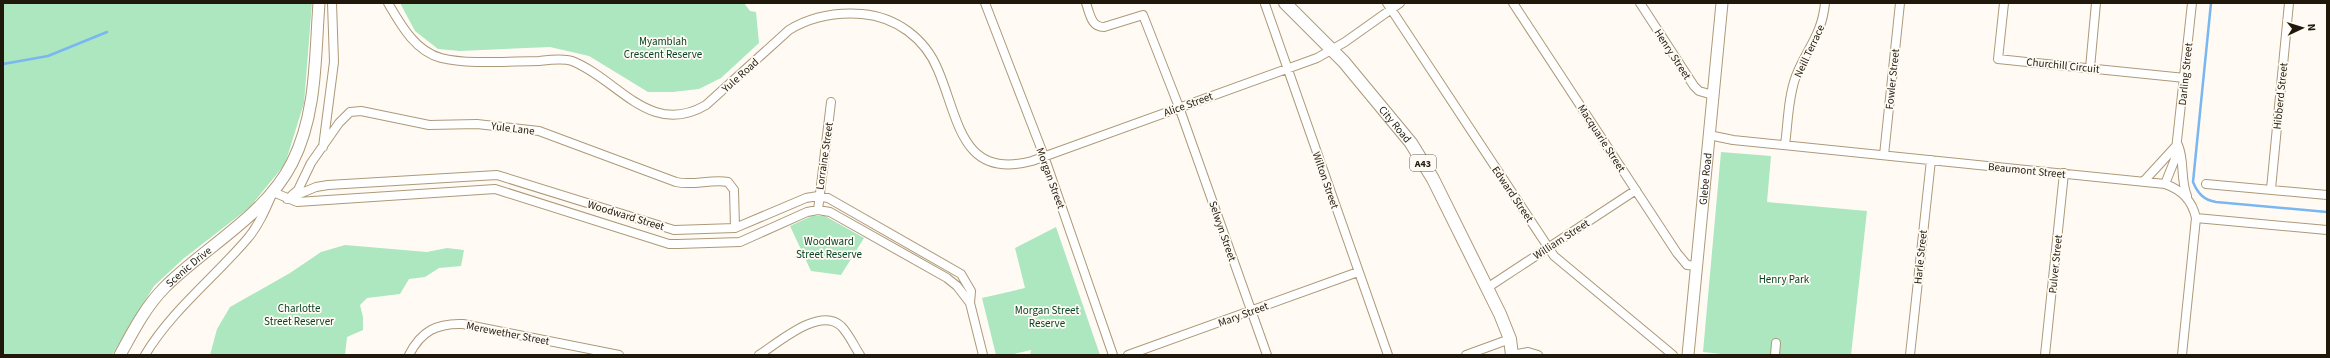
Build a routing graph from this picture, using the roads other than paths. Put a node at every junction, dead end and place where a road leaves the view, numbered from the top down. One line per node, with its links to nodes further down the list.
1 (319, 3): 39 (main road, Scenic Drive)
2 (332, 3): 29 (street)
3 (388, 3): 31 (street, Yule Road)
4 (985, 3): 31 (street, Morgan Street)
5 (1086, 3): 25 (street, Selwyn Street)
6 (1285, 3): 19 (highway, City Road / A43)
7 (1400, 3): 18 (street, Alice Street)
8 (1513, 3): 38 (street, Macquarie Street)
9 (1640, 3): 23 (street, Henry Street)
10 (1722, 3): 23 (main road, Glebe Road)
11 (1825, 3): 28 (street, Neill Terrace)
12 (1900, 3): 30 (street, Fowler Street)
13 (2004, 3): 20 (street, Churchill Circuit)
14 (2096, 3): 20 (street)
15 (2192, 3): 22 (street, Darling Street)
16 (2289, 3): 37 (street, Hibberd Street)
17 (1265, 4): 21 (street, Wilton Street)
18 (1389, 6): 19 (street, Alice Street); 48 (street, Edward Street)
19 (1331, 50): 21 (street, Alice Street); 51 (highway, City Road / A43)
20 (2090, 68): 22 (street, Churchill Circuit)
21 (1287, 69): 25 (street, Alice Street); 50 (street, Wilton Street)
22 (2184, 78): 27 (street, Darling Street)
23 (1714, 95): 26 (main road, Glebe Road)
24 (831, 102): 41 (street, Lorraine Street)
25 (1179, 107): 31 (street, Alice Street); 53 (street, Selwyn Street)
26 (1709, 135): 28 (street, Beaumont Street); 49 (main road, Glebe Road)
27 (2177, 145): 34 (street); 35 (street, Darling Street); 42 (street, Darling Street)
28 (1785, 146): 30 (street, Beaumont Street)
29 (323, 147): 43 (street, Yule Lane); 46 (street, Yule Lane)
30 (1884, 155): 32 (street, Beaumont Street)
31 (1044, 156): 63 (street, Morgan Street)
32 (1931, 160): 33 (street, Beaumont Street); 73 (street, Harle Street)
33 (2064, 174): 34 (street, Beaumont Street); 74 (street, Pulver Street)
34 (2144, 181): 35 (street, Beaumont Street)
35 (2165, 184): 42 (street, Beaumont Street)
36 (2206, 184): 37 (street)
37 (2271, 189): 40 (street)
38 (1636, 190): 48 (street, William Street); 49 (street, Macquarie Street)
39 (273, 192): 43 (street, Woodward Street); 56 (main road, Scenic Drive); 57 (street, Scenic Drive)
40 (2327, 195)
41 (818, 196): 44 (street, Lorraine Street); 46 (street, Woodward Street); 52 (street)
42 (2187, 198): 45 (street)
43 (287, 199): 44 (street, Woodward Street); 46 (street, Woodward Street)
44 (818, 210): 52 (street)
45 (2196, 218): 47 (street); 75 (street)
46 (735, 228)
47 (2327, 230)
48 (1549, 247): 51 (street, William Street); 70 (street, Edward Street)
49 (1696, 266): 71 (main road, Glebe Road)
50 (1358, 272): 53 (street, Mary Street); 66 (street, Wilton Street)
51 (1487, 288): 54 (highway, City Road / A43)
52 (970, 303): 62 (street)
53 (1251, 311): 64 (street, Mary Street); 65 (street, Selwyn Street)
54 (1510, 340): 67 (street); 68 (highway, City Road / A43)
55 (1776, 343): 72 (street)
56 (120, 355)
57 (145, 355)
58 (409, 355): 59 (street, Merewether Street)
59 (620, 355)
60 (759, 355): 61 (street)
61 (860, 355)
62 (983, 355)
63 (1113, 355)
64 (1128, 355)
65 (1267, 355)
66 (1388, 355)
67 (1466, 355)
68 (1512, 355): 69 (street)
69 (1538, 355)
70 (1673, 355)
71 (1688, 355)
72 (1775, 355)
73 (1910, 355)
74 (2045, 355)
75 (2182, 355)

